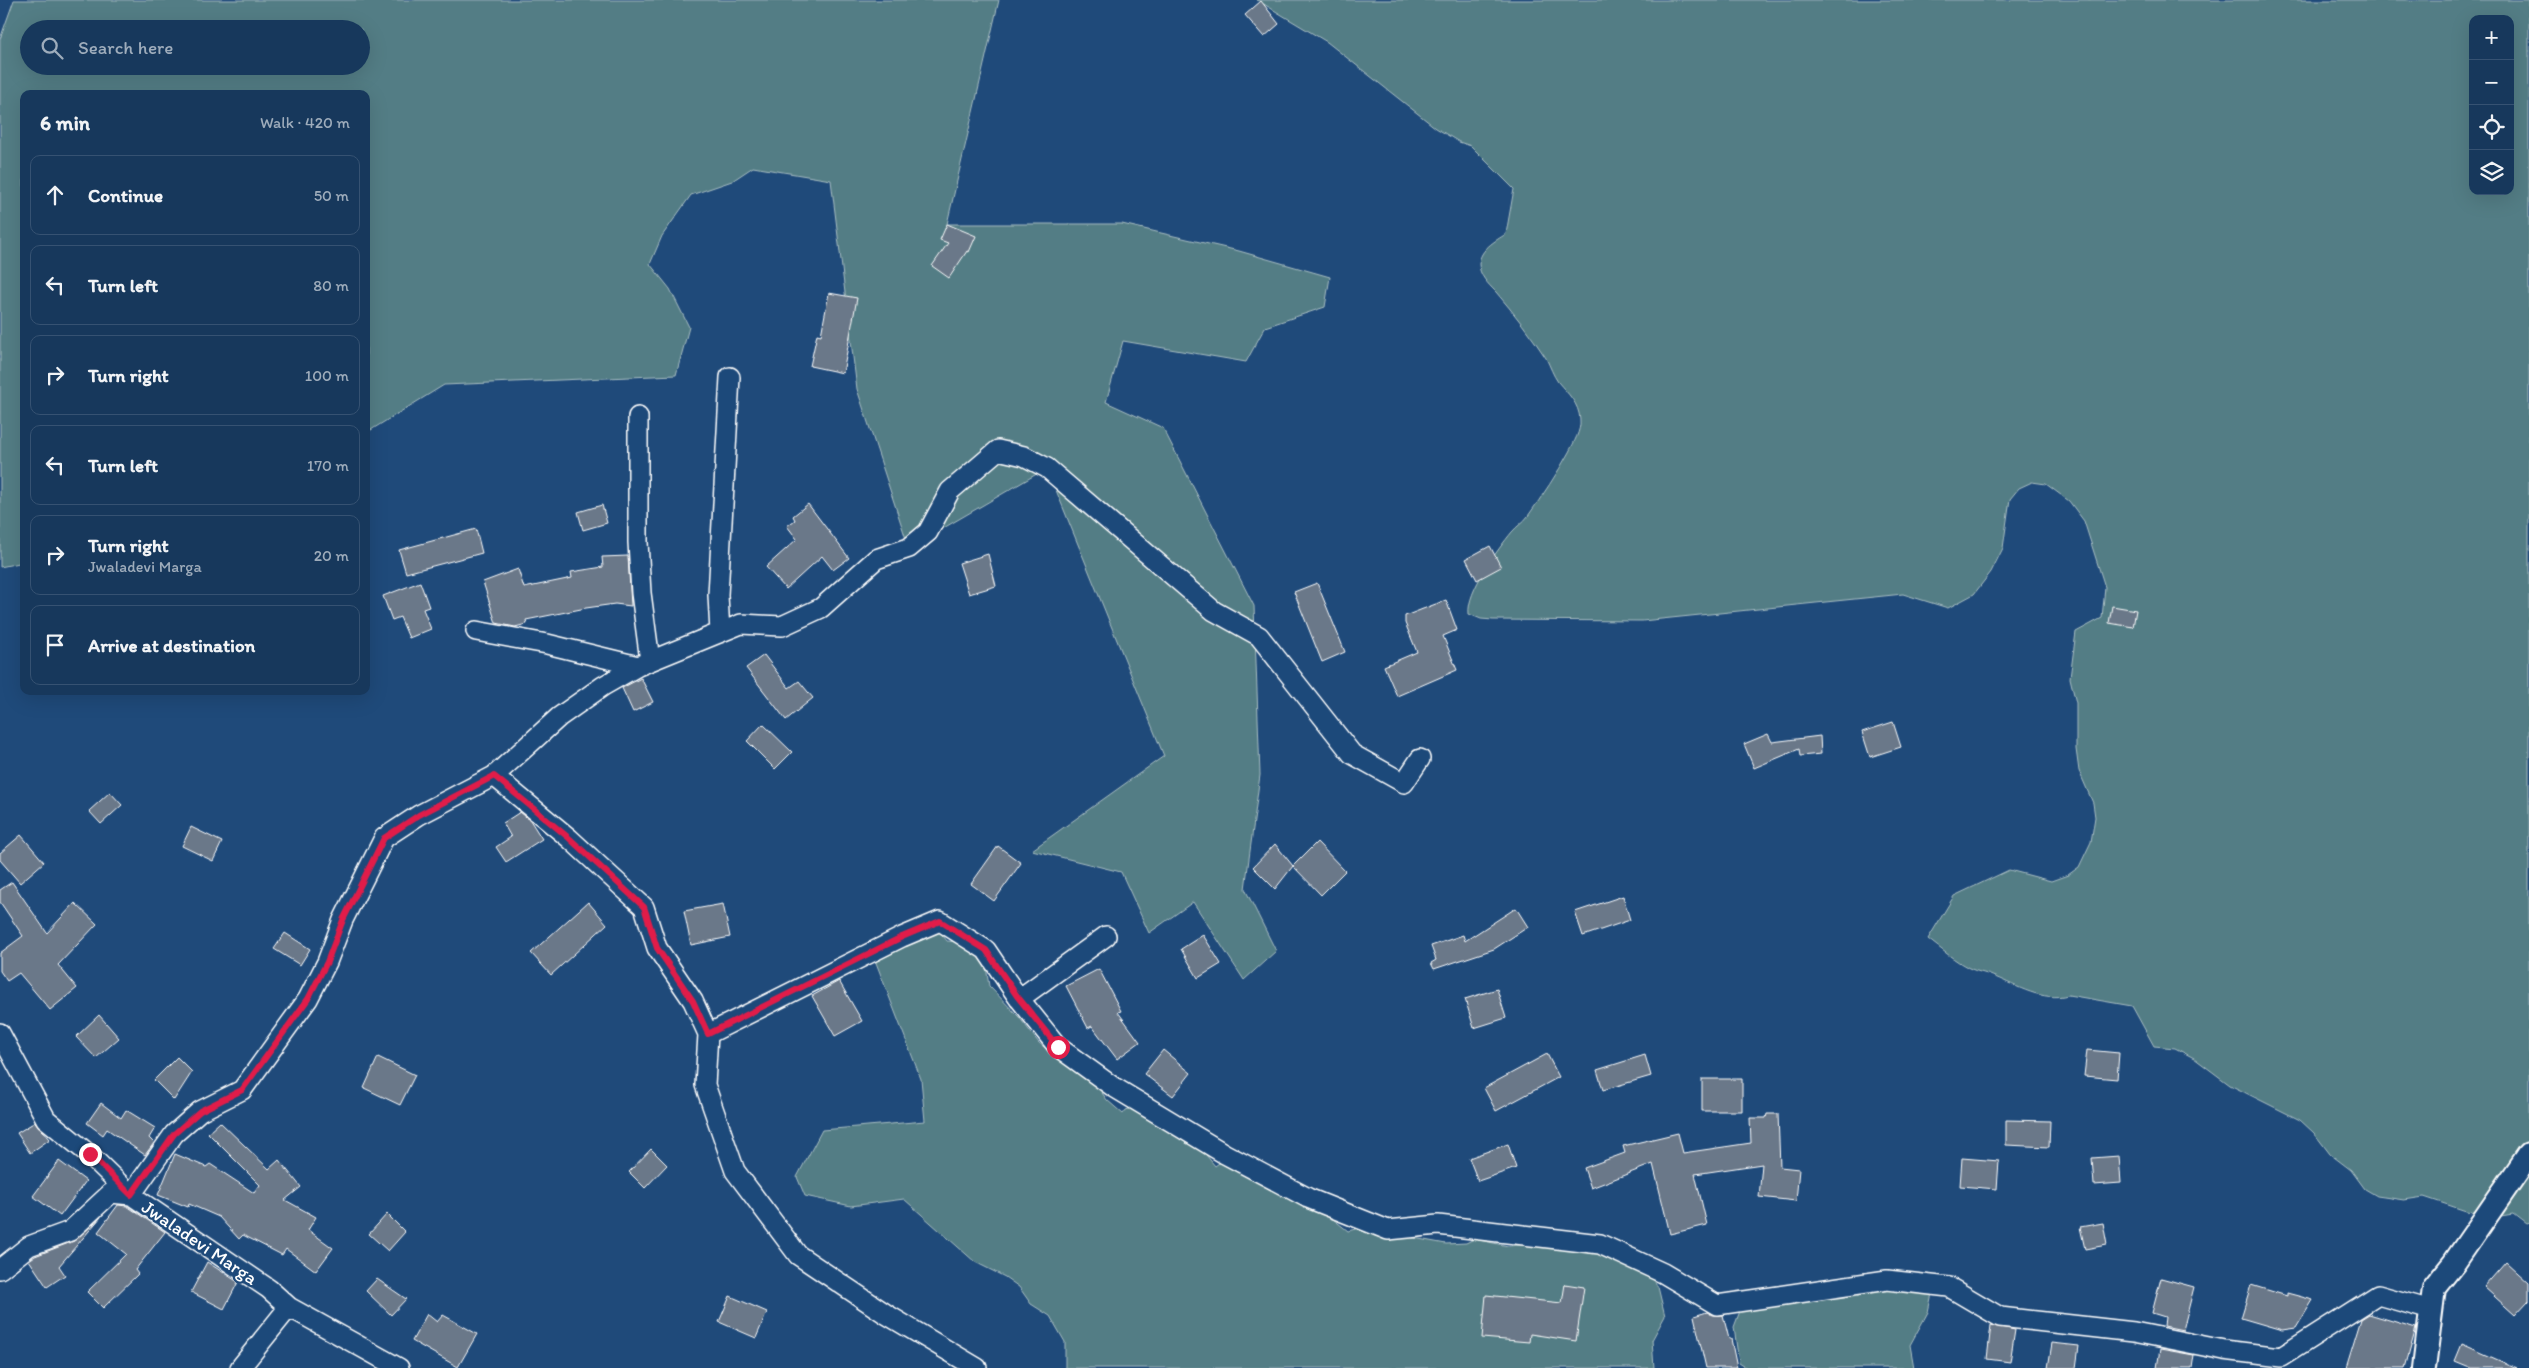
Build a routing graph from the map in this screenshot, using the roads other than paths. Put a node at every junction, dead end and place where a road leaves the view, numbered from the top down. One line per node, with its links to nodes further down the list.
1 (730, 377): 4 (street)
2 (638, 417): 5 (street)
3 (476, 631): 5 (street)
4 (720, 633): 5 (street); 6 (street)
5 (644, 664): 7 (street)
6 (1420, 759)
7 (494, 776): 11 (street); 13 (street)
8 (1106, 936): 9 (street)
9 (1019, 999): 11 (street); 16 (street)
10 (0, 1033): 13 (street, Jwaladevi Marga)
11 (708, 1034): 19 (street)
12 (2529, 1154): 16 (street)
13 (131, 1195): 14 (street); 15 (street, Jwaladevi Marga)
14 (0, 1269)
15 (289, 1307): 17 (street); 18 (street, Jwaladevi Marga)
16 (2431, 1310): 20 (street)
17 (240, 1368)
18 (398, 1368)
19 (977, 1368)
20 (2424, 1368)

